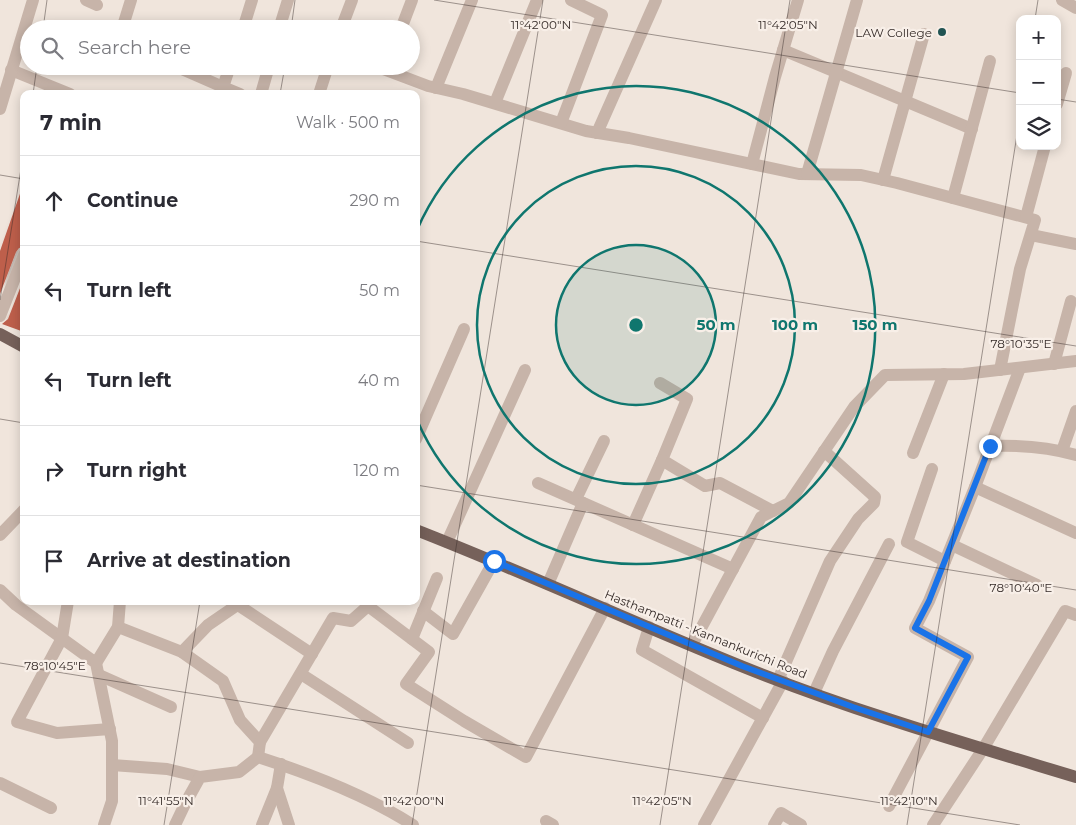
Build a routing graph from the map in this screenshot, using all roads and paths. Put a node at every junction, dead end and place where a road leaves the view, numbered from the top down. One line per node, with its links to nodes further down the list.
1 (33, 0): 15 (street)
2 (131, 0): 16 (street)
3 (252, 0): 17 (street)
4 (288, 0): 18 (street)
5 (352, 0): 19 (street)
6 (412, 0): 20 (street)
7 (472, 0): 35 (street)
8 (537, 0): 42 (street)
9 (572, 0): 44 (street)
10 (656, 0): 46 (street)
11 (798, 0): 23 (street)
12 (857, 0): 27 (street)
13 (1062, 0): 14 (street)
14 (1076, 8)
15 (29, 20)
16 (125, 20)
17 (246, 20)
18 (282, 20)
19 (344, 20)
20 (405, 20)
21 (924, 34): 41 (street)
22 (20, 48): 25 (street)
23 (783, 50): 27 (street); 48 (street)
24 (990, 61): 45 (street)
25 (12, 70): 26 (street); 43 (street)
26 (20, 73)
27 (837, 73): 41 (street); 49 (street)
28 (1066, 73): 40 (street)
29 (24, 75): 36 (street)
30 (192, 75): 37 (street)
31 (227, 75): 37 (street)
32 (266, 75): 38 (street)
33 (325, 75): 39 (street)
34 (402, 75): 35 (street)
35 (436, 88): 42 (street)
36 (60, 90)
37 (221, 90)
38 (262, 90)
39 (320, 90)
40 (1061, 90)
41 (905, 100): 45 (street); 50 (street)
42 (495, 103): 44 (street)
43 (0, 109)
44 (560, 123): 46 (street)
45 (972, 129): 51 (street)
46 (597, 133): 48 (street)
47 (1045, 150): 52 (street)
48 (752, 164): 49 (street)
49 (807, 174): 50 (street)
50 (884, 180): 51 (street)
51 (953, 198): 52 (street)
52 (1026, 217): 53 (street)
53 (1031, 235): 54 (street); 65 (street)
54 (1076, 244)
55 (20, 265): 57 (street)
56 (1071, 301): 62 (street)
57 (0, 316)
58 (464, 329): 69 (street)
59 (0, 334): 60 (main road)
60 (20, 344)
61 (1076, 361): 62 (street)
62 (1054, 364): 63 (street)
63 (1020, 368): 65 (street); 71 (street)
64 (525, 370): 87 (street)
65 (1000, 370): 66 (street)
66 (944, 374): 72 (street); 74 (street)
67 (660, 383): 76 (street)
68 (1076, 411): 73 (street)
69 (420, 430)
70 (604, 441): 80 (street)
71 (990, 446): 73 (street); 79 (street)
72 (824, 451): 81 (street); 116 (street)
73 (1062, 451): 75 (street)
74 (913, 453)
75 (1076, 455)
76 (662, 460): 81 (street); 83 (street)
77 (932, 469): 91 (street)
78 (538, 483): 80 (street)
79 (975, 487): 85 (street); 89 (street)
80 (579, 501): 83 (street); 94 (street)
81 (773, 511): 92 (street)
82 (20, 514): 86 (street)
83 (633, 525): 92 (street)
84 (420, 532): 87 (main road, Hasthampatti - Kannankurichi Road)
85 (1076, 533)
86 (0, 535)
87 (447, 542): 90 (main road, Hasthampatti - Kannankurichi Road)
88 (890, 544): 117 (street)
89 (952, 545): 91 (street); 95 (street)
90 (494, 561): 94 (main road, Hasthampatti - Kannankurichi Road); 104 (street)
91 (945, 561): 121 (street)
92 (733, 569): 110 (street)
93 (437, 578): 104 (street)
94 (548, 584): 103 (main road, Hasthampatti - Kannankurichi Road)
95 (1037, 584)
96 (0, 590): 108 (street)
97 (67, 605): 108 (street)
98 (120, 605): 106 (street)
99 (237, 605): 111 (street)
100 (243, 605): 112 (street)
101 (368, 605): 112 (street)
102 (370, 605): 109 (street)
103 (606, 608): 107 (main road, Hasthampatti - Kannankurichi Road); 109 (street)
104 (423, 611): 109 (street)
105 (1076, 615): 124 (street)
106 (118, 627): 111 (street); 113 (street)
107 (649, 627): 110 (main road, Hasthampatti - Kannankurichi Road); 119 (street)
108 (62, 638): 113 (street); 120 (street)
109 (412, 639)
110 (692, 645): 116 (main road, Hasthampatti - Kannankurichi Road)
111 (182, 652): 122 (street)
112 (312, 654): 114 (street)
113 (96, 663): 115 (street)
114 (301, 674): 122 (street); 123 (street)
115 (99, 676): 118 (street); 120 (street)
116 (780, 681): 117 (main road, Hasthampatti - Kannankurichi Road); 119 (street)
117 (814, 693): 121 (main road, Hasthampatti - Kannankurichi Road)
118 (170, 706)
119 (763, 718): 139 (street)
120 (110, 729): 127 (street)
121 (928, 732): 124 (main road, Hasthampatti - Kannankurichi Road); 132 (street)
122 (260, 742): 125 (street)
123 (408, 743)
124 (984, 749): 129 (main road, Hasthampatti - Kannankurichi Road); 142 (street)
125 (258, 757): 126 (street); 128 (street)
126 (281, 764): 131 (street); 138 (street)
127 (112, 765): 128 (street); 134 (street)
128 (200, 777): 135 (street)
129 (1076, 777)
130 (0, 784): 133 (street)
131 (278, 788): 136 (street); 137 (street)
132 (889, 806)
133 (52, 808)
134 (104, 825)
135 (175, 825)
136 (262, 825)
137 (289, 825)
138 (413, 825)
139 (704, 825)
140 (774, 825): 141 (street)
141 (801, 825)
142 (932, 825)

